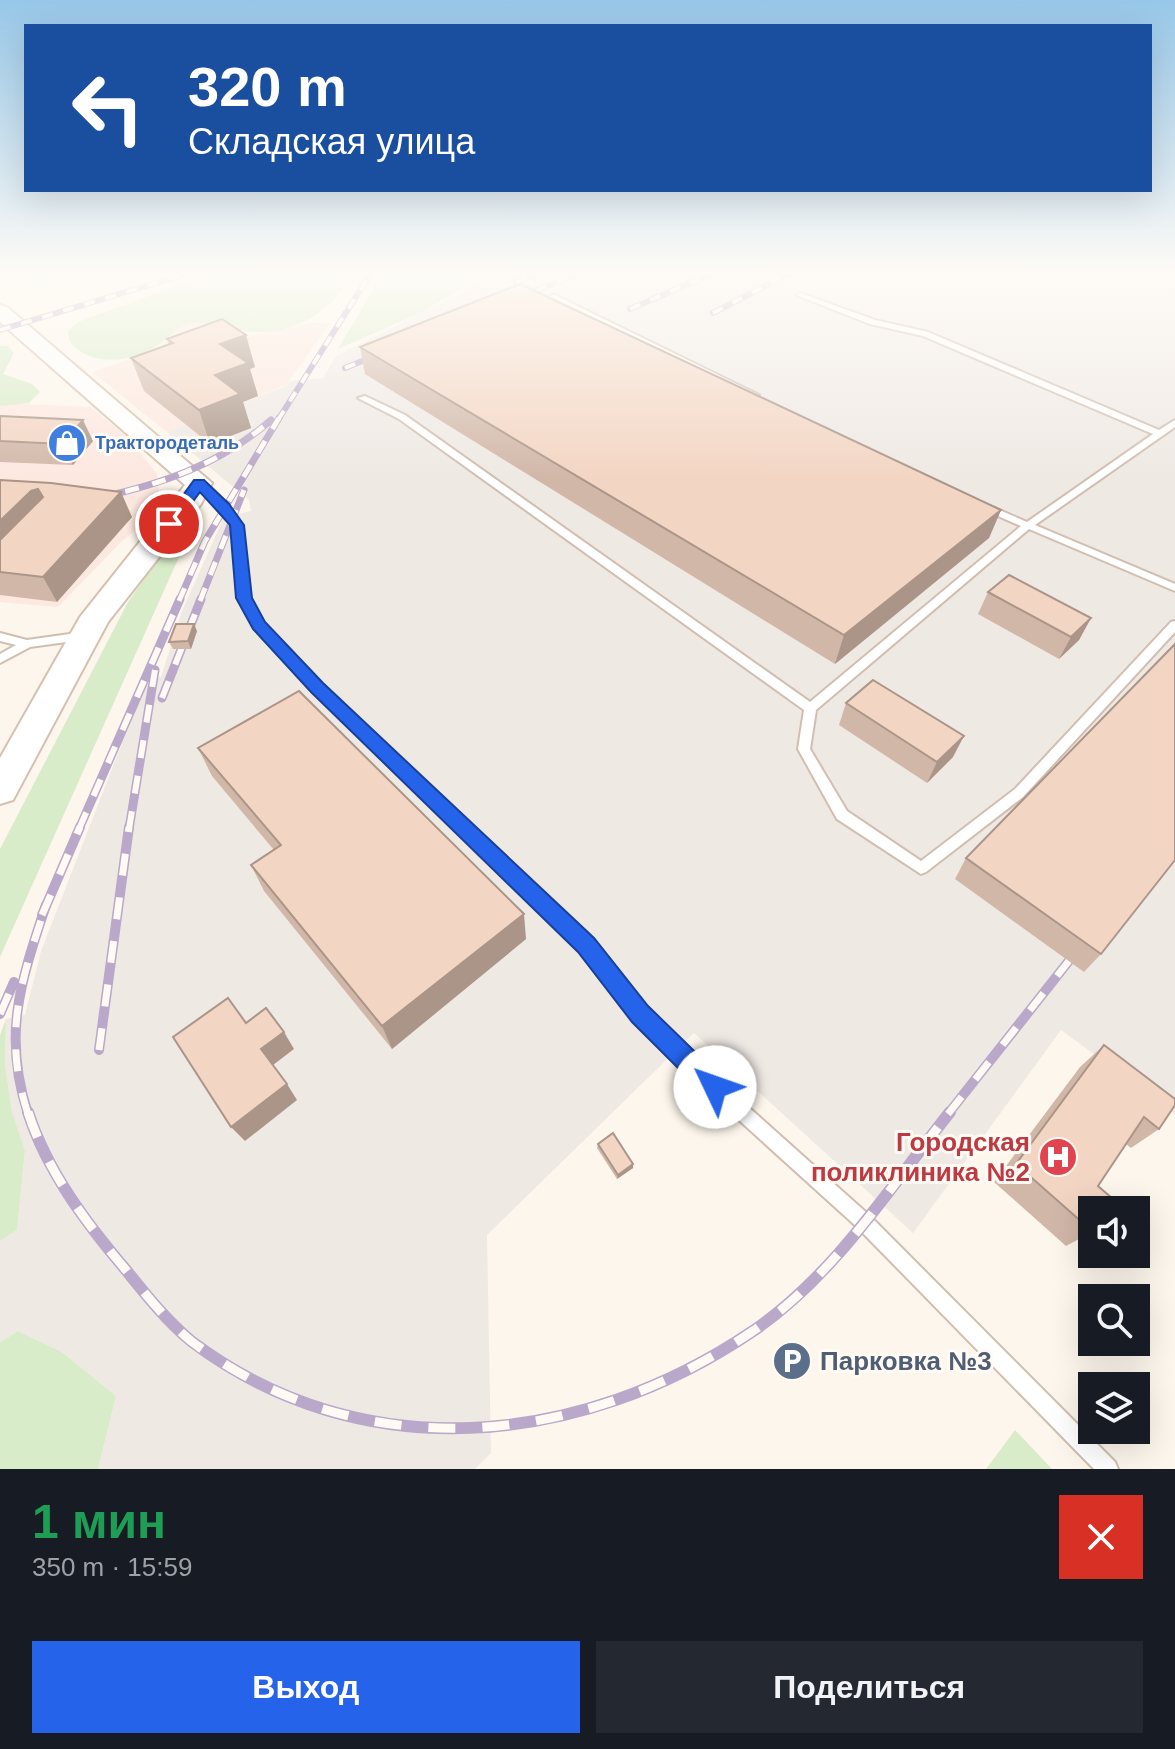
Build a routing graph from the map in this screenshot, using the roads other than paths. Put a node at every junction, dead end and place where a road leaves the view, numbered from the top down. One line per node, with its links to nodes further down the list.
1 (35, 342): 8 (street)
2 (646, 342): 5 (lane)
3 (943, 342): 7 (lane)
4 (362, 398): 17 (lane)
5 (768, 401)
6 (1175, 423): 7 (lane)
7 (1160, 434): 10 (lane)
8 (199, 483): 13 (street); 19 (lane)
9 (983, 506): 10 (lane)
10 (1026, 527): 11 (lane); 17 (lane)
11 (1175, 588)
12 (1175, 625): 17 (lane)
13 (84, 636): 15 (lane); 18 (street)
14 (0, 637): 15 (lane)
15 (27, 644): 16 (lane)
16 (0, 659)
17 (810, 708)
18 (0, 790)
19 (1108, 1469)

